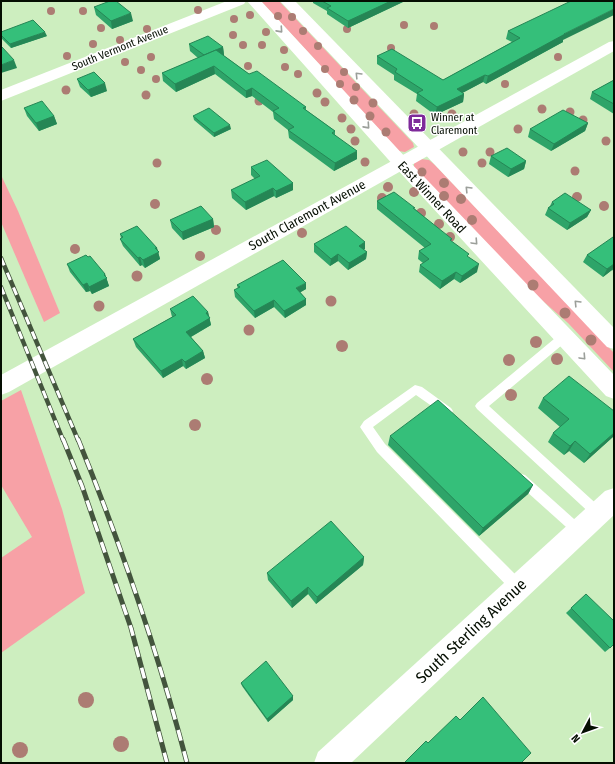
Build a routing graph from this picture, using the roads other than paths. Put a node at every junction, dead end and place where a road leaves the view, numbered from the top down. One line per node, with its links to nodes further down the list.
1 (240, 1): 5 (street, South Vermont Avenue)
2 (254, 1): 7 (street, East Winner Road, one-way to 7)
3 (287, 1): 6 (street, one-way to 3)
4 (614, 45): 6 (street, South Claremont Avenue)
5 (1, 96)
6 (428, 148): 7 (street, South Claremont Avenue); 9 (street, one-way to 6)
7 (401, 163): 8 (street, East Winner Road, one-way to 8); 10 (street, South Claremont Avenue)
8 (564, 337): 11 (street, East Winner Road, one-way to 11); 14 (lane)
9 (614, 341)
10 (1, 386)
11 (614, 390)
12 (457, 420): 16 (lane)
13 (514, 473): 15 (lane)
14 (606, 506): 15 (street, South Sterling Avenue)
15 (579, 531): 16 (street, South Sterling Avenue)
16 (518, 587): 17 (street, South Sterling Avenue)
17 (329, 763)

